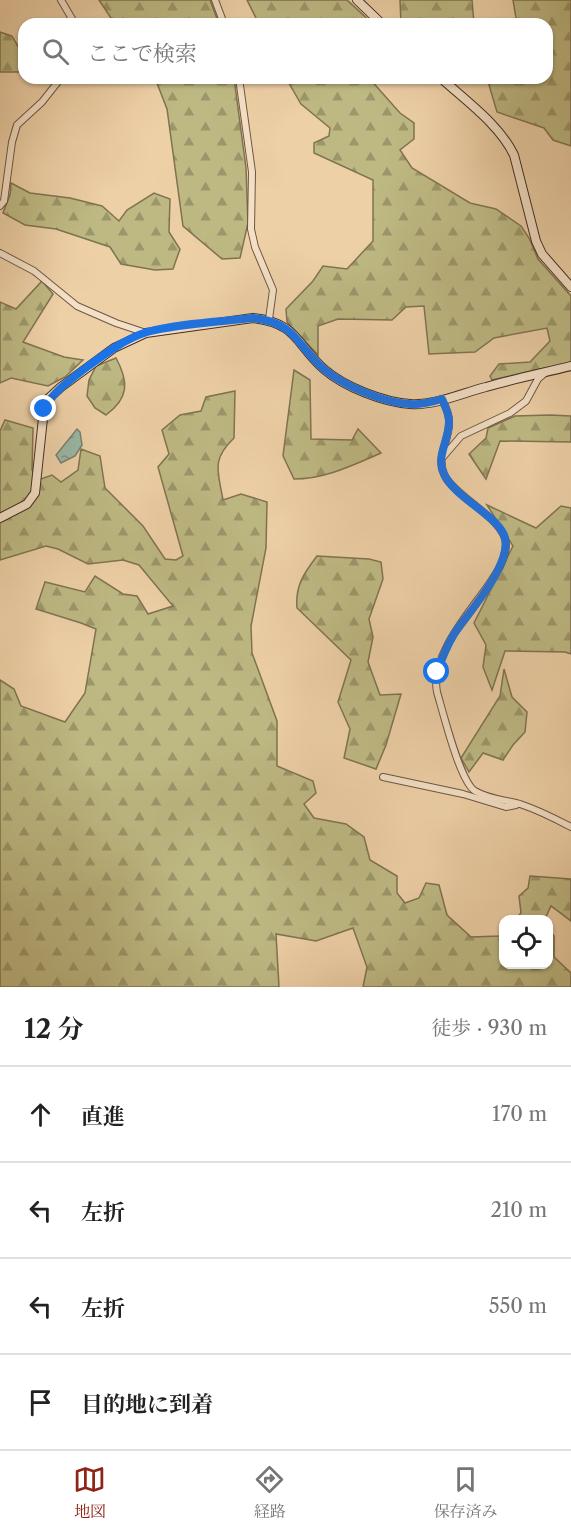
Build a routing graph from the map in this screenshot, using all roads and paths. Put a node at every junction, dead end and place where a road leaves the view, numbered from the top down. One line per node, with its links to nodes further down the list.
1 (61, 0): 4 (street)
2 (215, 0): 5 (street)
3 (357, 0): 6 (street)
4 (72, 18)
5 (222, 18)
6 (376, 18)
7 (56, 84): 10 (street)
8 (239, 84): 13 (street)
9 (447, 84): 12 (street)
10 (0, 206)
11 (0, 253): 14 (street)
12 (571, 287)
13 (269, 320): 14 (street); 17 (street)
14 (146, 333): 19 (street)
15 (571, 366): 16 (street)
16 (545, 372): 17 (street); 18 (street)
17 (442, 399): 18 (street)
18 (441, 460): 21 (street)
19 (0, 518)
20 (383, 777): 21 (street)
21 (519, 804): 22 (street)
22 (571, 827)

